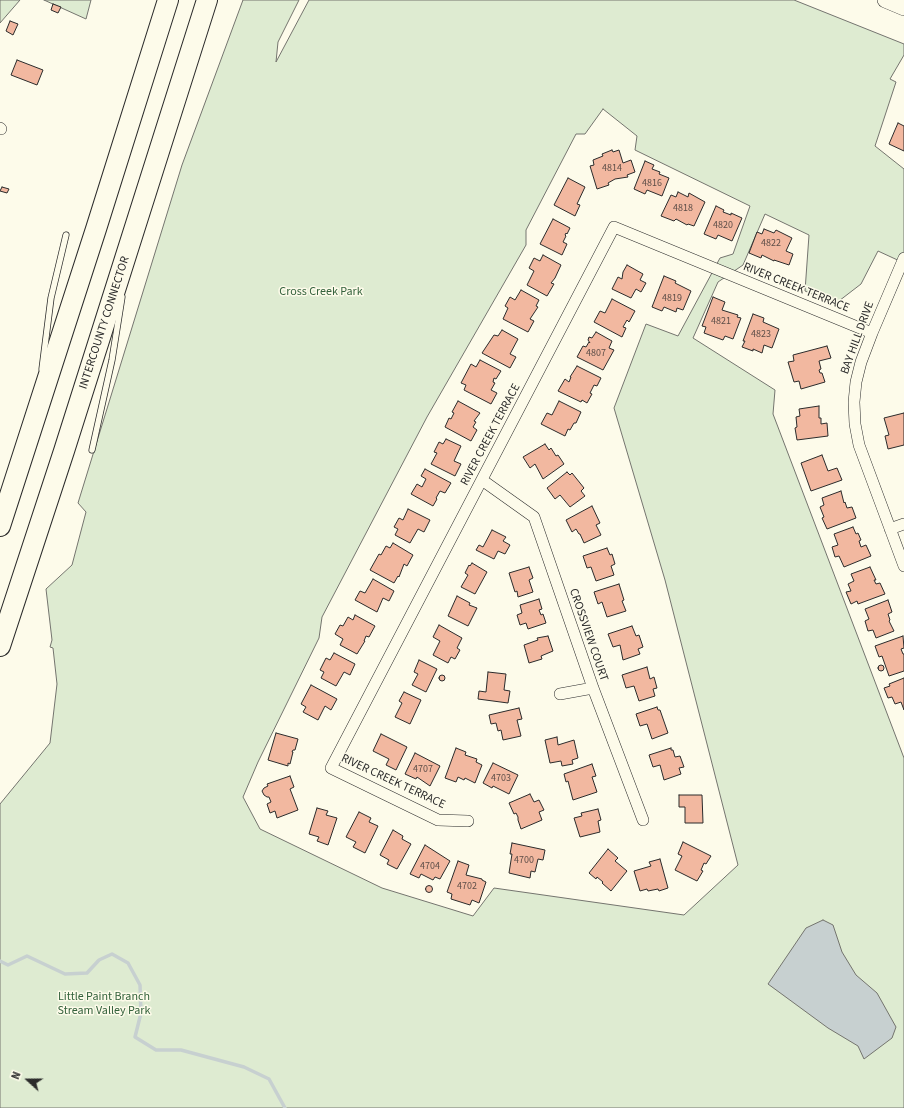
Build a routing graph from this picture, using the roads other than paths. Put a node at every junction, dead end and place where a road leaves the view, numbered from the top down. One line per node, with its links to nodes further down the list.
1 (168, 0): 13 (highway)
2 (207, 0): 6 (highway, INTERCOUNTY CONNECTOR)
3 (885, 0): 4 (main road)
4 (904, 8)
5 (66, 235): 11 (lane)
6 (130, 244): 8 (lane); 20 (highway, INTERCOUNTY CONNECTOR)
7 (904, 258): 10 (street, BAY HILL DRIVE)
8 (124, 281)
9 (124, 288): 14 (lane)
10 (872, 333): 15 (street, RIVER CREEK TERRACE); 18 (street, BAY HILL DRIVE)
11 (41, 376)
12 (40, 384): 13 (lane)
13 (36, 414): 17 (highway)
14 (92, 450)
15 (482, 480): 21 (street, CROSSVIEW COURT); 24 (street, RIVER CREEK TERRACE)
16 (904, 524): 18 (street)
17 (0, 526)
18 (890, 529): 19 (street, BAY HILL DRIVE)
19 (904, 566)
20 (0, 646)
21 (593, 688): 22 (street); 23 (street, CROSSVIEW COURT)
22 (560, 694)
23 (643, 820)
24 (468, 821)

